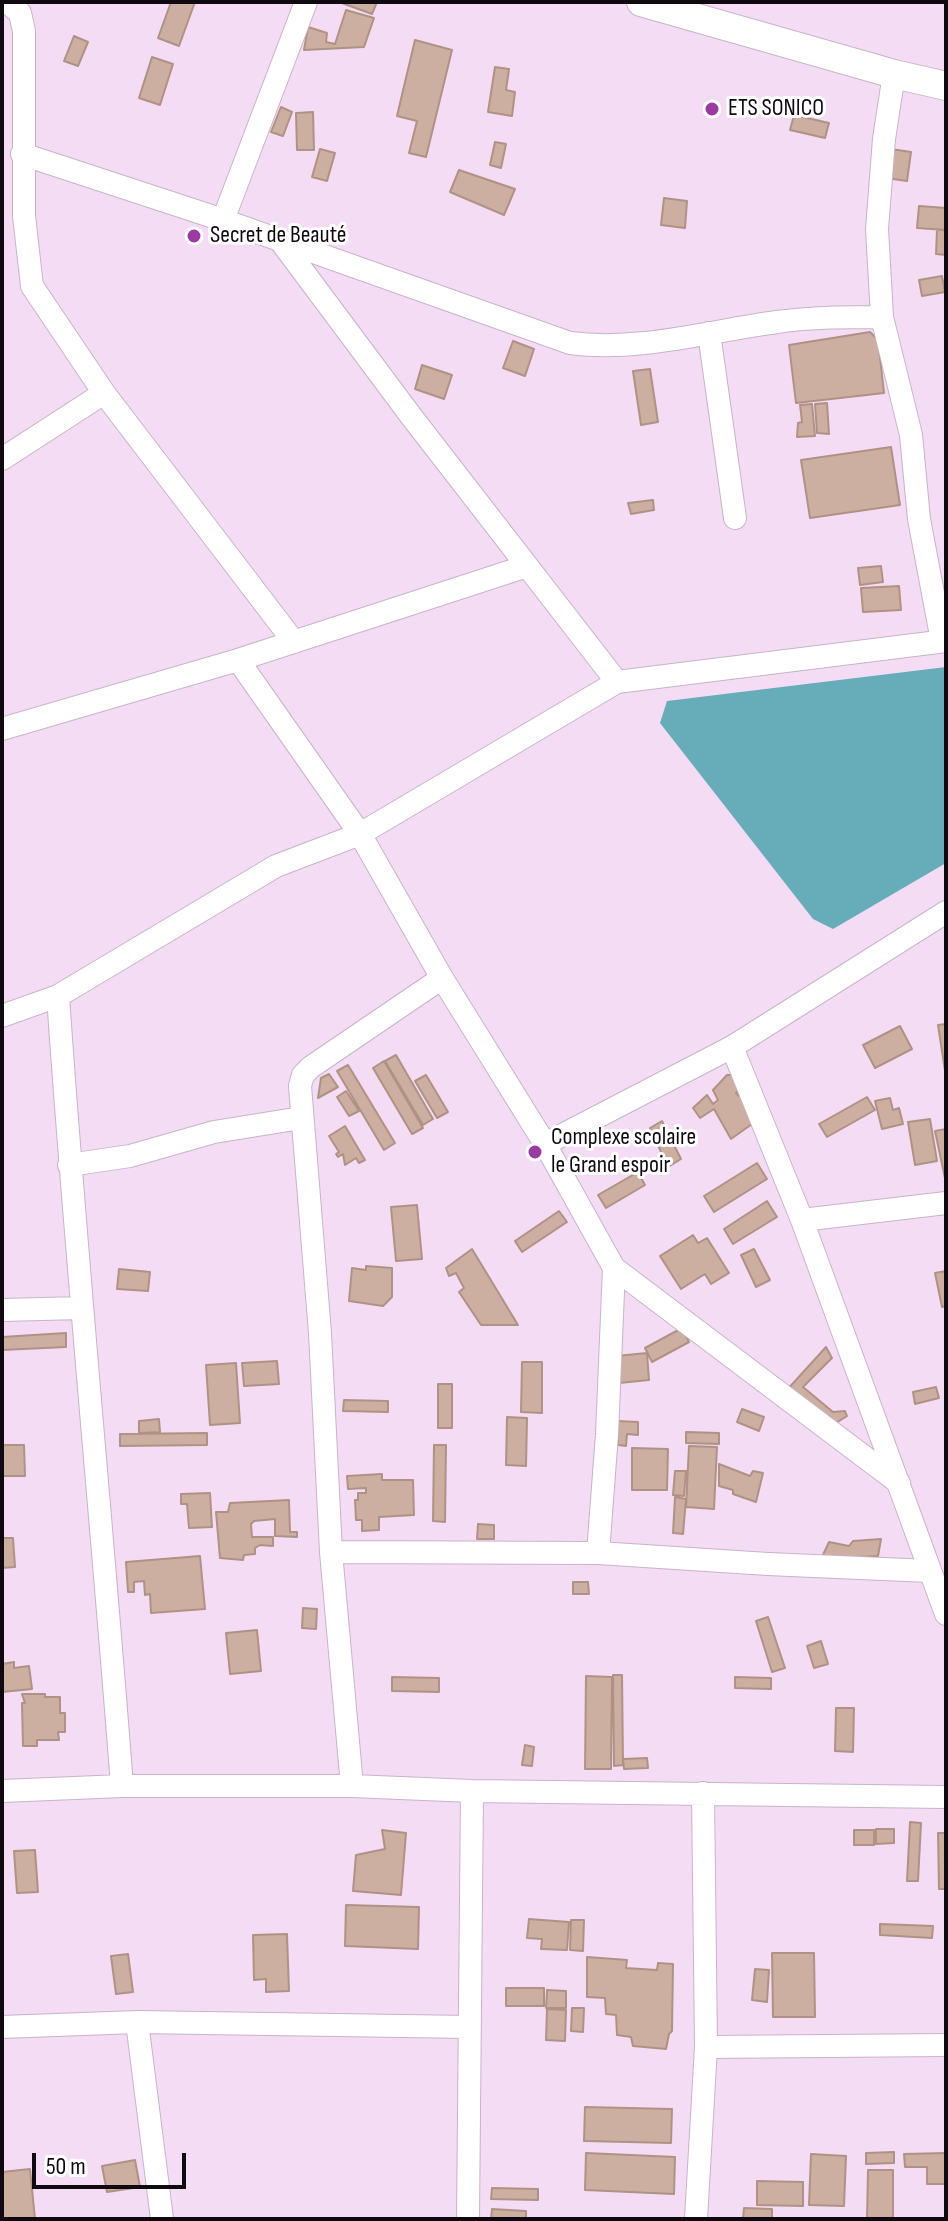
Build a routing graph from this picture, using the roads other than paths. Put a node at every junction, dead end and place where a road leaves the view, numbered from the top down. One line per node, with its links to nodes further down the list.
1 (7, 2): 6 (street)
2 (306, 2): 7 (street)
3 (641, 2): 4 (street)
4 (894, 74): 5 (street); 9 (street)
5 (946, 86)
6 (22, 154): 7 (street); 11 (street)
7 (223, 220): 8 (street)
8 (282, 243): 10 (street); 14 (street)
9 (882, 317): 10 (street); 15 (street)
10 (709, 333): 13 (street)
11 (104, 393): 12 (street); 16 (street)
12 (2, 459)
13 (735, 518)
14 (527, 566): 16 (street); 18 (street)
15 (944, 641): 18 (street)
16 (294, 642): 17 (street)
17 (238, 660): 19 (street); 20 (street)
18 (617, 682): 20 (street)
19 (2, 729)
20 (360, 834): 22 (street); 23 (street)
21 (946, 912): 25 (street)
22 (442, 978): 26 (street); 27 (street)
23 (58, 996): 24 (street); 28 (street)
24 (2, 1016)
25 (732, 1047): 27 (street); 30 (street)
26 (301, 1118): 28 (street); 35 (street)
27 (545, 1144): 31 (street)
28 (69, 1165): 32 (street)
29 (946, 1203): 30 (street)
30 (802, 1220): 34 (street)
31 (614, 1268): 34 (street); 36 (street)
32 (81, 1308): 33 (street); 39 (street)
33 (2, 1310)
34 (899, 1483): 37 (street)
35 (331, 1552): 36 (street); 40 (street)
36 (598, 1553): 37 (street)
37 (929, 1571): 38 (street)
38 (946, 1614)
39 (122, 1786): 40 (street); 41 (street)
40 (352, 1786): 42 (street)
41 (2, 1791)
42 (472, 1791): 43 (street); 47 (street)
43 (703, 1793): 44 (street); 49 (street)
44 (946, 1797)
45 (137, 2022): 46 (street); 47 (street); 50 (street)
46 (2, 2027)
47 (469, 2027): 51 (street)
48 (946, 2045): 49 (street)
49 (706, 2047): 52 (street)
50 (162, 2219)
51 (468, 2219)
52 (696, 2219)

